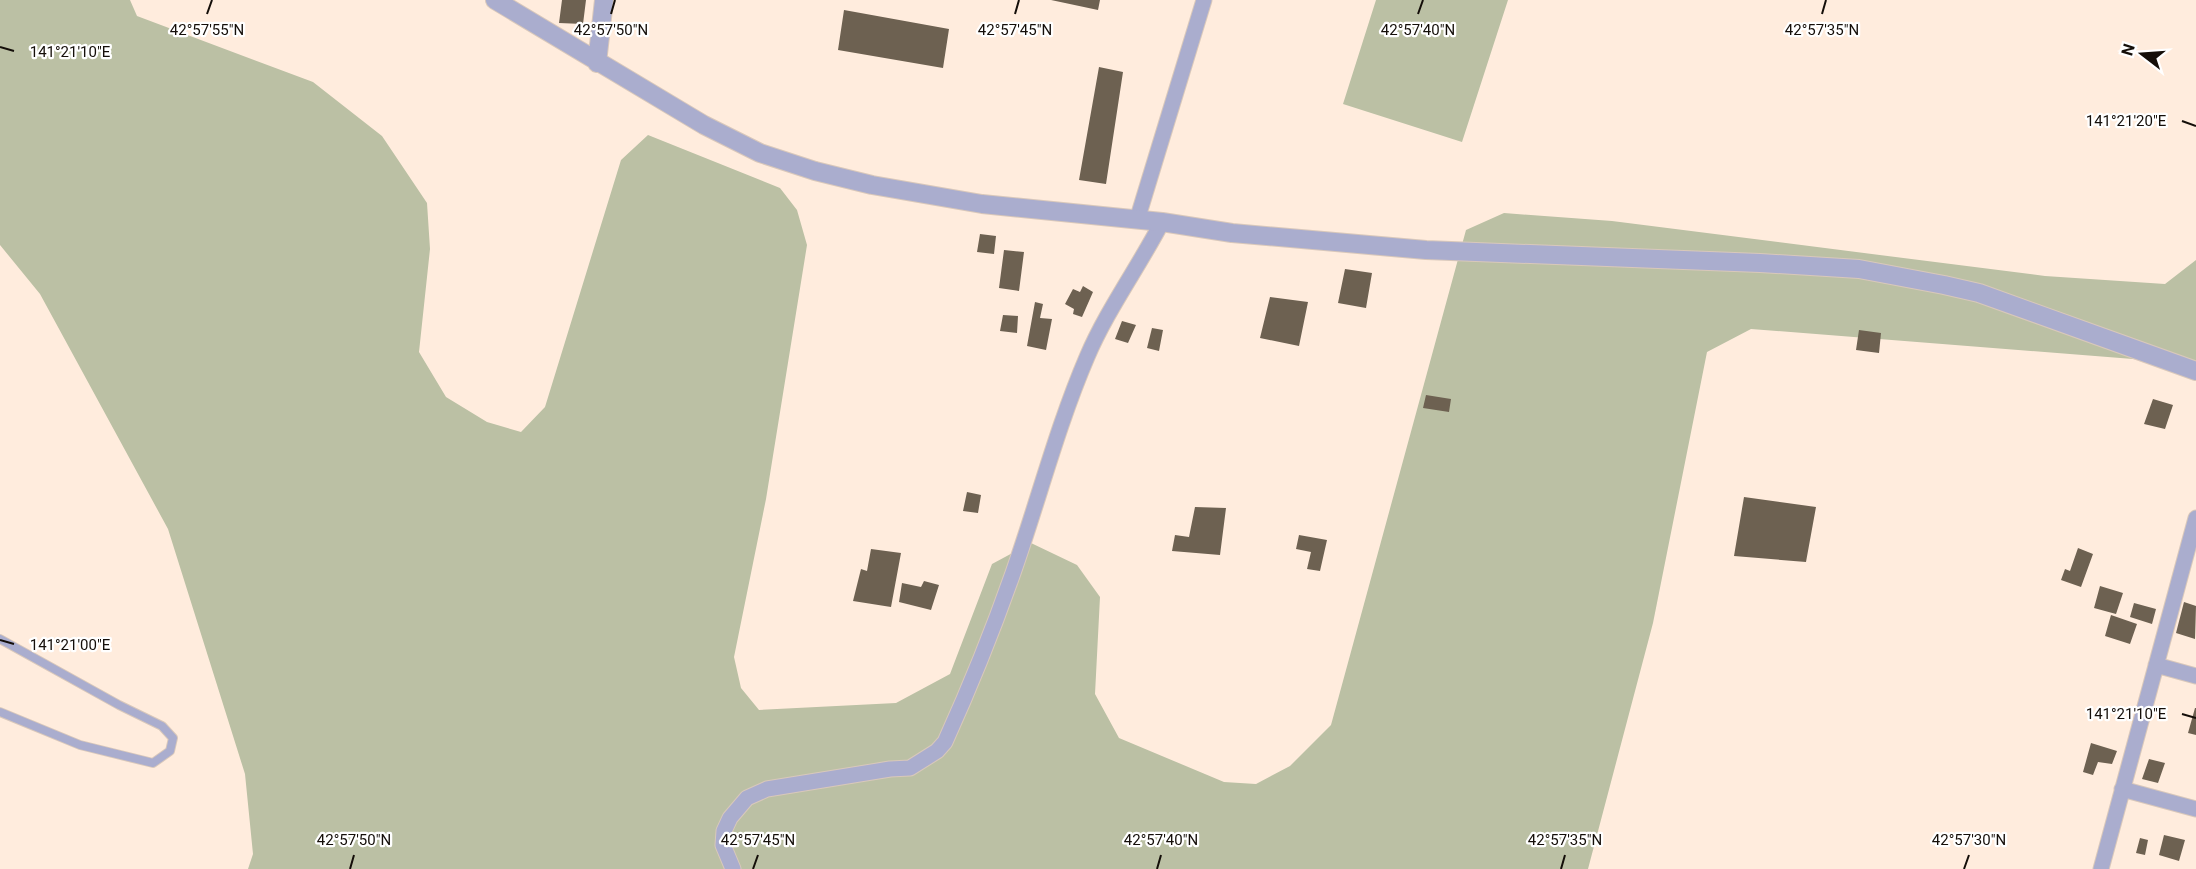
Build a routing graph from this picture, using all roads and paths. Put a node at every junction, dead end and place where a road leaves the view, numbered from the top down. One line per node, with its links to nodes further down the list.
1 (495, 0): 4 (street)
2 (604, 0): 4 (street)
3 (1204, 0): 5 (street)
4 (597, 63): 5 (street)
5 (1137, 220): 6 (street)
6 (1162, 222): 7 (street); 16 (street)
7 (2196, 371)
8 (2196, 518): 9 (street)
9 (2193, 541): 11 (street)
10 (0, 639): 13 (lane)
11 (2156, 665): 12 (street); 14 (street)
12 (2196, 676)
13 (0, 712)
14 (2122, 789): 15 (street); 17 (street)
15 (2196, 809)
16 (734, 869)
17 (2101, 869)

